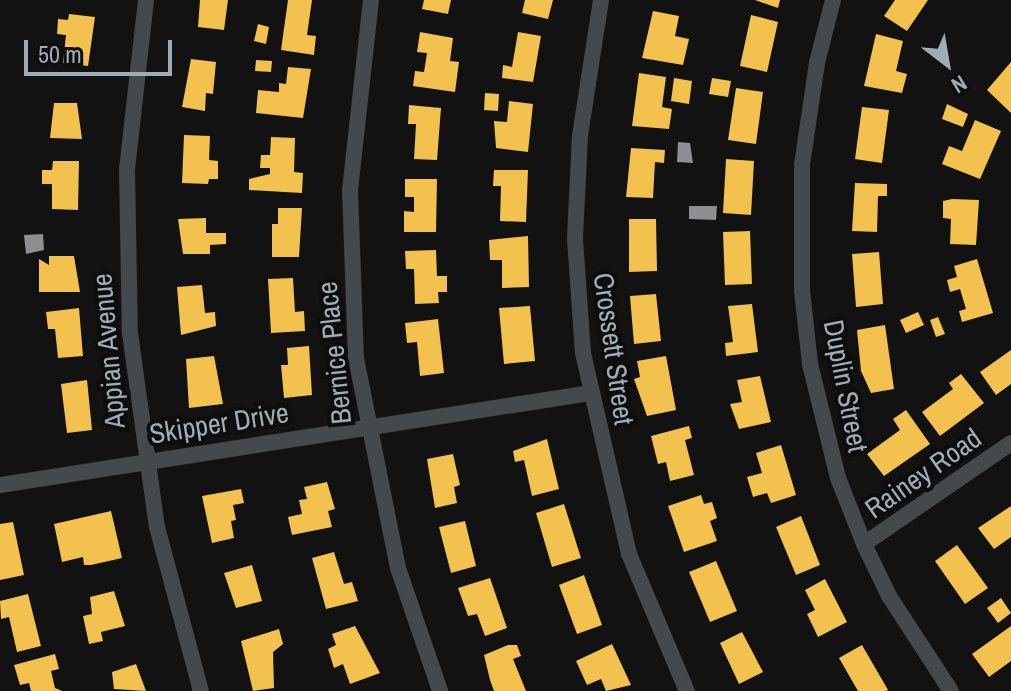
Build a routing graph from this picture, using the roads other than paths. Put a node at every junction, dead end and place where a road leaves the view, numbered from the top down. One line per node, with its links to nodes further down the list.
1 (146, 0): 8 (street, Appian Avenue)
2 (371, 0): 6 (street, Bernice Place)
3 (601, 0): 5 (street, Crossett Street)
4 (833, 0): 10 (street, Duplin Street)
5 (590, 393): 6 (street, Skipper Drive); 13 (street, Crossett Street)
6 (366, 425): 8 (street, Skipper Drive); 12 (street, Bernice Place)
7 (1011, 443): 10 (street, Rainey Road)
8 (145, 462): 9 (street, Skipper Drive); 11 (street, Appian Avenue)
9 (0, 485)
10 (864, 544): 14 (street, Duplin Street)
11 (201, 691)
12 (440, 691)
13 (687, 691)
14 (951, 691)

